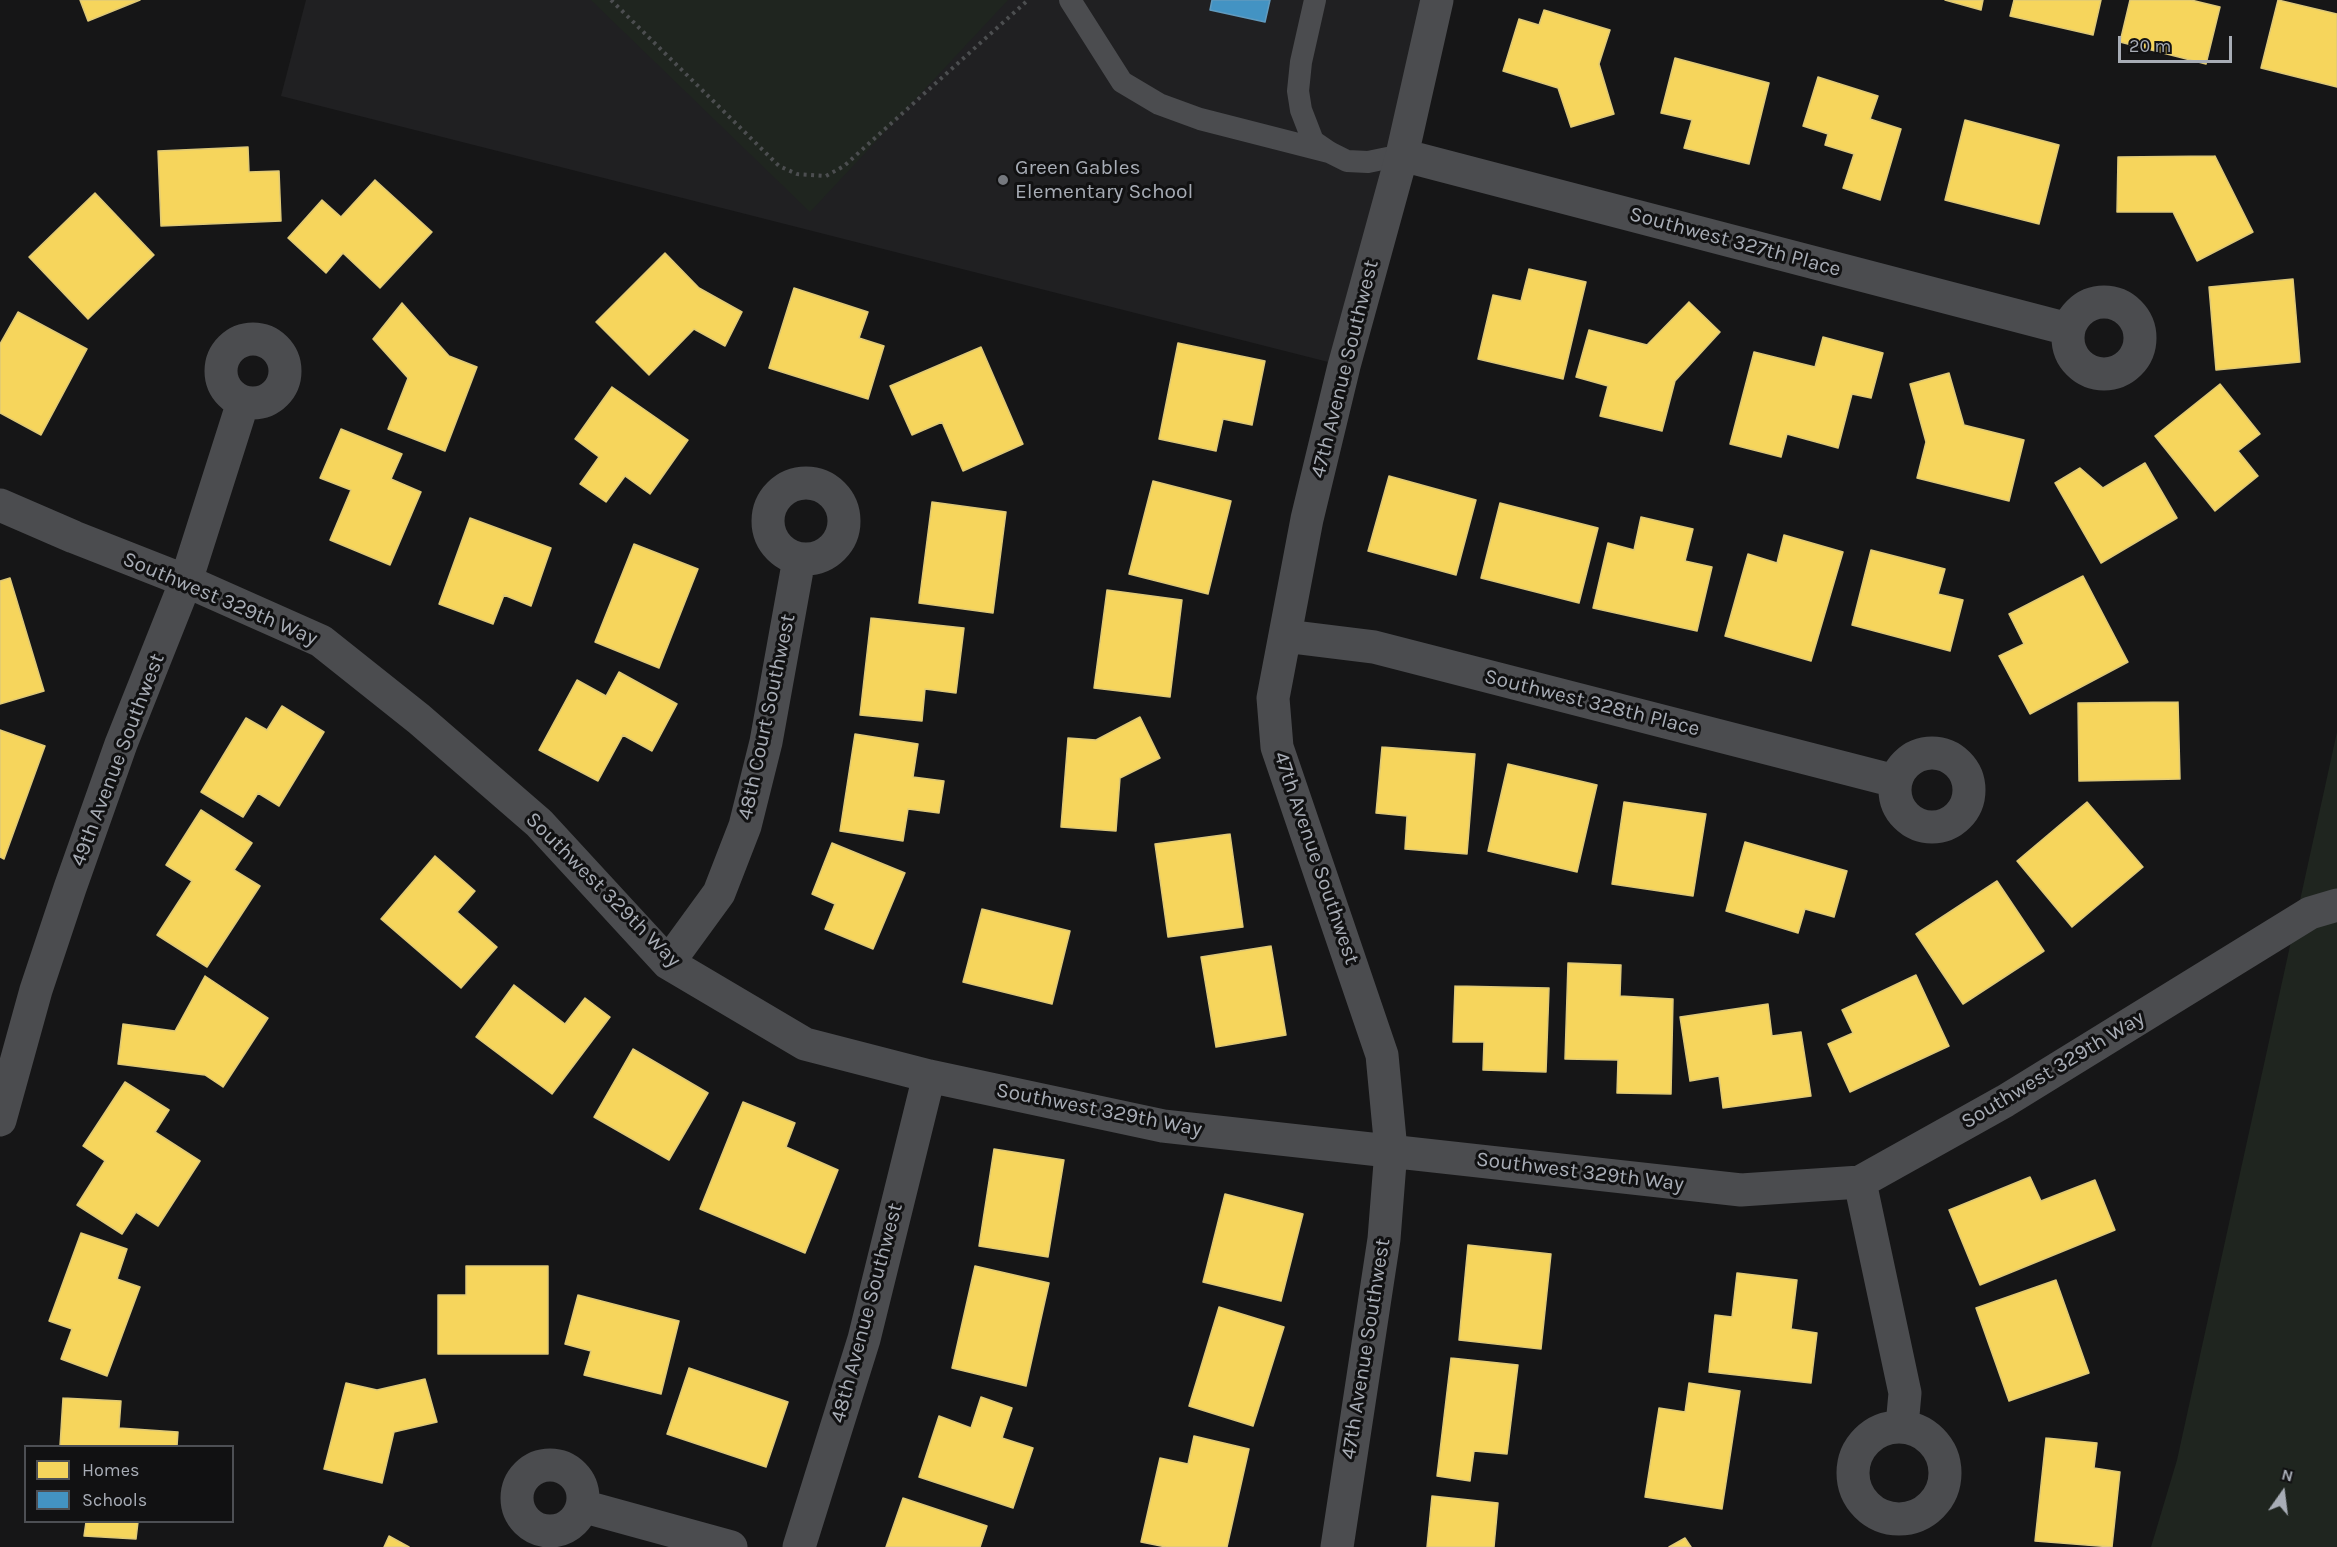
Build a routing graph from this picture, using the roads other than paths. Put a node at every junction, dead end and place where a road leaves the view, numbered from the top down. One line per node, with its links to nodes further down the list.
1 (1070, 0): 4 (lane)
2 (1315, 0): 4 (lane)
3 (1437, 0): 5 (street, 47th Avenue Southwest)
4 (1329, 152): 5 (lane)
5 (1402, 156): 6 (street, Southwest 327th Place); 11 (street, 47th Avenue Southwest)
6 (2068, 329)
7 (243, 402): 10 (street, 49th Avenue Southwest)
8 (0, 505): 10 (street, Southwest 329th Way)
9 (799, 559): 14 (street, 48th Court Southwest)
10 (186, 581): 14 (street, Southwest 329th Way); 16 (street, 49th Avenue Southwest)
11 (1286, 636): 12 (street, Southwest 328th Place); 17 (street, 47th Avenue Southwest)
12 (1895, 781)
13 (2337, 905): 18 (street, Southwest 329th Way)
14 (668, 963): 15 (street, Southwest 329th Way)
15 (929, 1076): 17 (street, Southwest 329th Way); 22 (street, 48th Avenue Southwest)
16 (0, 1120)
17 (1391, 1150): 18 (street, Southwest 329th Way); 23 (street, 47th Avenue Southwest)
18 (1860, 1182): 19 (street)
19 (1902, 1426)
20 (582, 1506): 21 (street)
21 (731, 1547)
22 (799, 1547)
23 (1336, 1547)

